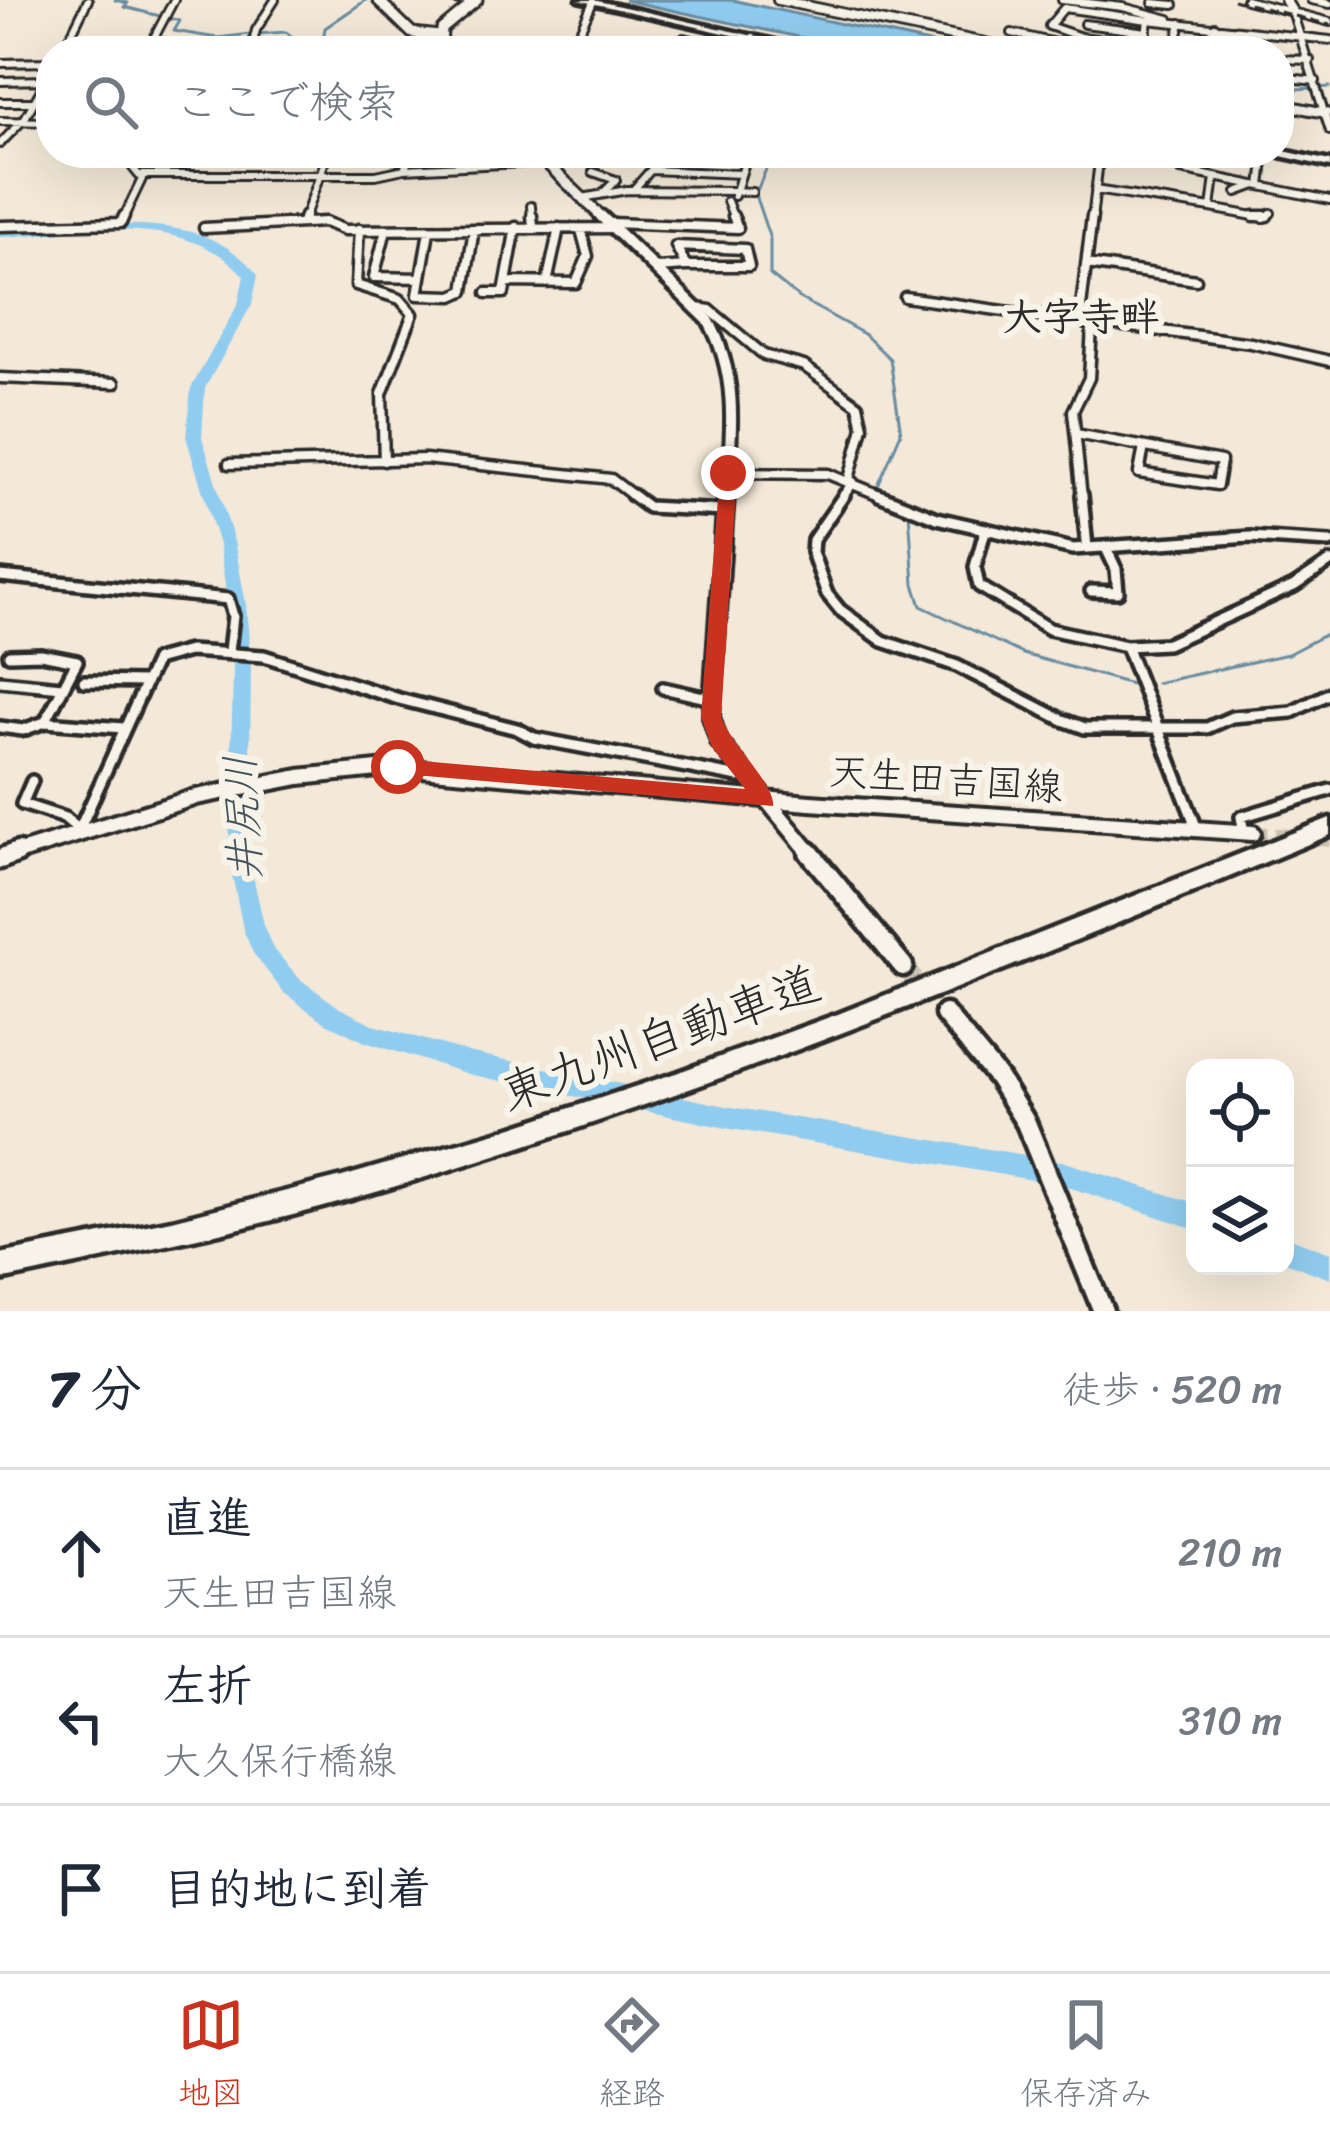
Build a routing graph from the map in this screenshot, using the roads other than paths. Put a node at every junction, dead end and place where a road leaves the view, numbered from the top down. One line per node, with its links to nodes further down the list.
1 (88, 0): 31 (street)
2 (173, 0): 32 (street)
3 (275, 0): 33 (street)
4 (378, 0): 30 (main road)
5 (455, 0): 11 (street)
6 (778, 0): 38 (street)
7 (1062, 0): 13 (street)
8 (1246, 0): 18 (street)
9 (1285, 0): 18 (street)
10 (1311, 0): 17 (street)
11 (475, 1): 34 (main road)
12 (587, 1): 25 (main road); 35 (street)
13 (1078, 1): 15 (street)
14 (1152, 2): 16 (street); 20 (street)
15 (1123, 3): 20 (street)
16 (1174, 4)
17 (1330, 4)
18 (1292, 11): 22 (street); 46 (street)
19 (1092, 12): 21 (street); 24 (street); 29 (street)
20 (1154, 13): 23 (street)
21 (1148, 20): 23 (street); 27 (street)
22 (1330, 22)
23 (1179, 23): 26 (street); 42 (street)
24 (1084, 24): 27 (street); 29 (street)
25 (701, 26): 36 (street); 37 (main road)
26 (1215, 26): 43 (street); 44 (street)
27 (1147, 32): 41 (street)
28 (1012, 33): 39 (street)
29 (1076, 34): 40 (street)
30 (418, 35): 34 (main road)
31 (70, 36)
32 (155, 36)
33 (255, 36)
34 (439, 36)
35 (576, 36)
36 (686, 36)
37 (748, 36)
38 (952, 36)
39 (1024, 36)
40 (1086, 36)
41 (1146, 36)
42 (1177, 36)
43 (1211, 36)
44 (1287, 36)
45 (1294, 37): 46 (street)
46 (1301, 38): 47 (street); 49 (street)
47 (1330, 40)
48 (1294, 59): 49 (street)
49 (1310, 60): 55 (street)
50 (36, 62): 51 (street)
51 (0, 63)
52 (36, 78): 53 (street)
53 (0, 81)
54 (1294, 81): 55 (street)
55 (1317, 86): 56 (street); 61 (street)
56 (1330, 89)
57 (36, 98): 58 (street)
58 (34, 101): 59 (street); 63 (street)
59 (0, 102)
60 (1294, 107): 61 (street)
61 (1327, 115): 65 (street)
62 (0, 121): 63 (street)
63 (19, 121): 64 (street); 66 (street)
64 (36, 121)
65 (1330, 131)
66 (2, 138)
67 (1294, 156): 68 (main road)
68 (1330, 164)
69 (134, 168): 82 (street)
70 (324, 168): 80 (street)
71 (415, 168): 77 (street)
72 (551, 168): 91 (main road)
73 (743, 168): 81 (street)
74 (1098, 168): 86 (street)
75 (1178, 168): 83 (street)
76 (1262, 168): 84 (street)
77 (404, 169): 80 (street)
78 (651, 170): 81 (street); 85 (street)
79 (593, 172): 90 (street)
80 (322, 174): 82 (street); 96 (street)
81 (741, 174): 87 (street)
82 (140, 175): 97 (street)
83 (1215, 176): 84 (street); 94 (street)
84 (1258, 185): 89 (street); 92 (street)
85 (633, 190): 87 (street); 90 (street)
86 (1095, 190): 94 (street); 108 (street)
87 (736, 191): 88 (street); 98 (street)
88 (752, 192)
89 (1237, 193)
90 (602, 194): 91 (street)
91 (582, 198): 98 (main road)
92 (1330, 200)
93 (531, 206): 100 (street)
94 (1211, 208): 95 (street)
95 (1271, 213)
96 (303, 223): 101 (street); 104 (street)
97 (0, 226)
98 (613, 226): 106 (street); 111 (main road)
99 (516, 227): 100 (street); 103 (street); 114 (street)
100 (533, 227): 102 (street)
101 (203, 228)
102 (560, 228): 106 (street); 116 (street)
103 (474, 229): 107 (street); 112 (street)
104 (359, 230): 105 (street); 126 (street)
105 (386, 230): 107 (street); 112 (street)
106 (580, 230): 116 (street)
107 (429, 231): 112 (street)
108 (1087, 264): 113 (street); 120 (street)
109 (686, 266): 110 (street); 110 (street); 111 (street)
110 (749, 266): 115 (street)
111 (656, 268): 119 (main road)
112 (421, 278)
113 (1196, 280)
114 (507, 282): 116 (street); 117 (street)
115 (751, 282)
116 (548, 283)
117 (487, 293)
118 (905, 297): 120 (street)
119 (697, 308): 128 (main road); 129 (street)
120 (1084, 318): 121 (street); 124 (street)
121 (1330, 361)
122 (0, 378): 123 (street)
123 (115, 383)
124 (1076, 434): 125 (street); 133 (street)
125 (1144, 447): 125 (street)
126 (385, 461): 127 (street); 130 (street)
127 (229, 464)
128 (728, 473): 129 (street); 130 (main road)
129 (851, 481): 131 (street); 151 (street)
130 (725, 511): 147 (main road)
131 (985, 531): 133 (street); 138 (street)
132 (1330, 542): 134 (street)
133 (1087, 548): 134 (street)
134 (1106, 548): 137 (street)
135 (1330, 562): 138 (street)
136 (0, 576): 139 (street)
137 (1091, 591)
138 (1126, 646): 151 (street)
139 (231, 651): 143 (street); 152 (street)
140 (9, 655): 144 (street)
141 (0, 681): 144 (street)
142 (84, 681): 143 (street)
143 (145, 682): 150 (street)
144 (62, 687): 148 (street)
145 (663, 688): 147 (street)
146 (1330, 693): 151 (street)
147 (712, 699): 152 (main road)
148 (45, 722): 149 (street); 150 (street)
149 (0, 728)
150 (123, 728): 158 (street)
151 (1158, 730): 157 (street)
152 (746, 773): 155 (main road)
153 (32, 782): 158 (street)
154 (1330, 790): 159 (street)
155 (766, 800): 157 (main road, 天生田吉国線); 158 (main road, 天生田吉国線); 161 (main road)
156 (1330, 826): 163 (highway, 東九州自動車道)
157 (1197, 829): 159 (main road, 天生田吉国線)
158 (79, 830): 160 (main road, 天生田吉国線)
159 (1248, 832)
160 (0, 860)
161 (903, 966)
162 (944, 1014): 164 (main road)
163 (0, 1267)
164 (1103, 1311)

